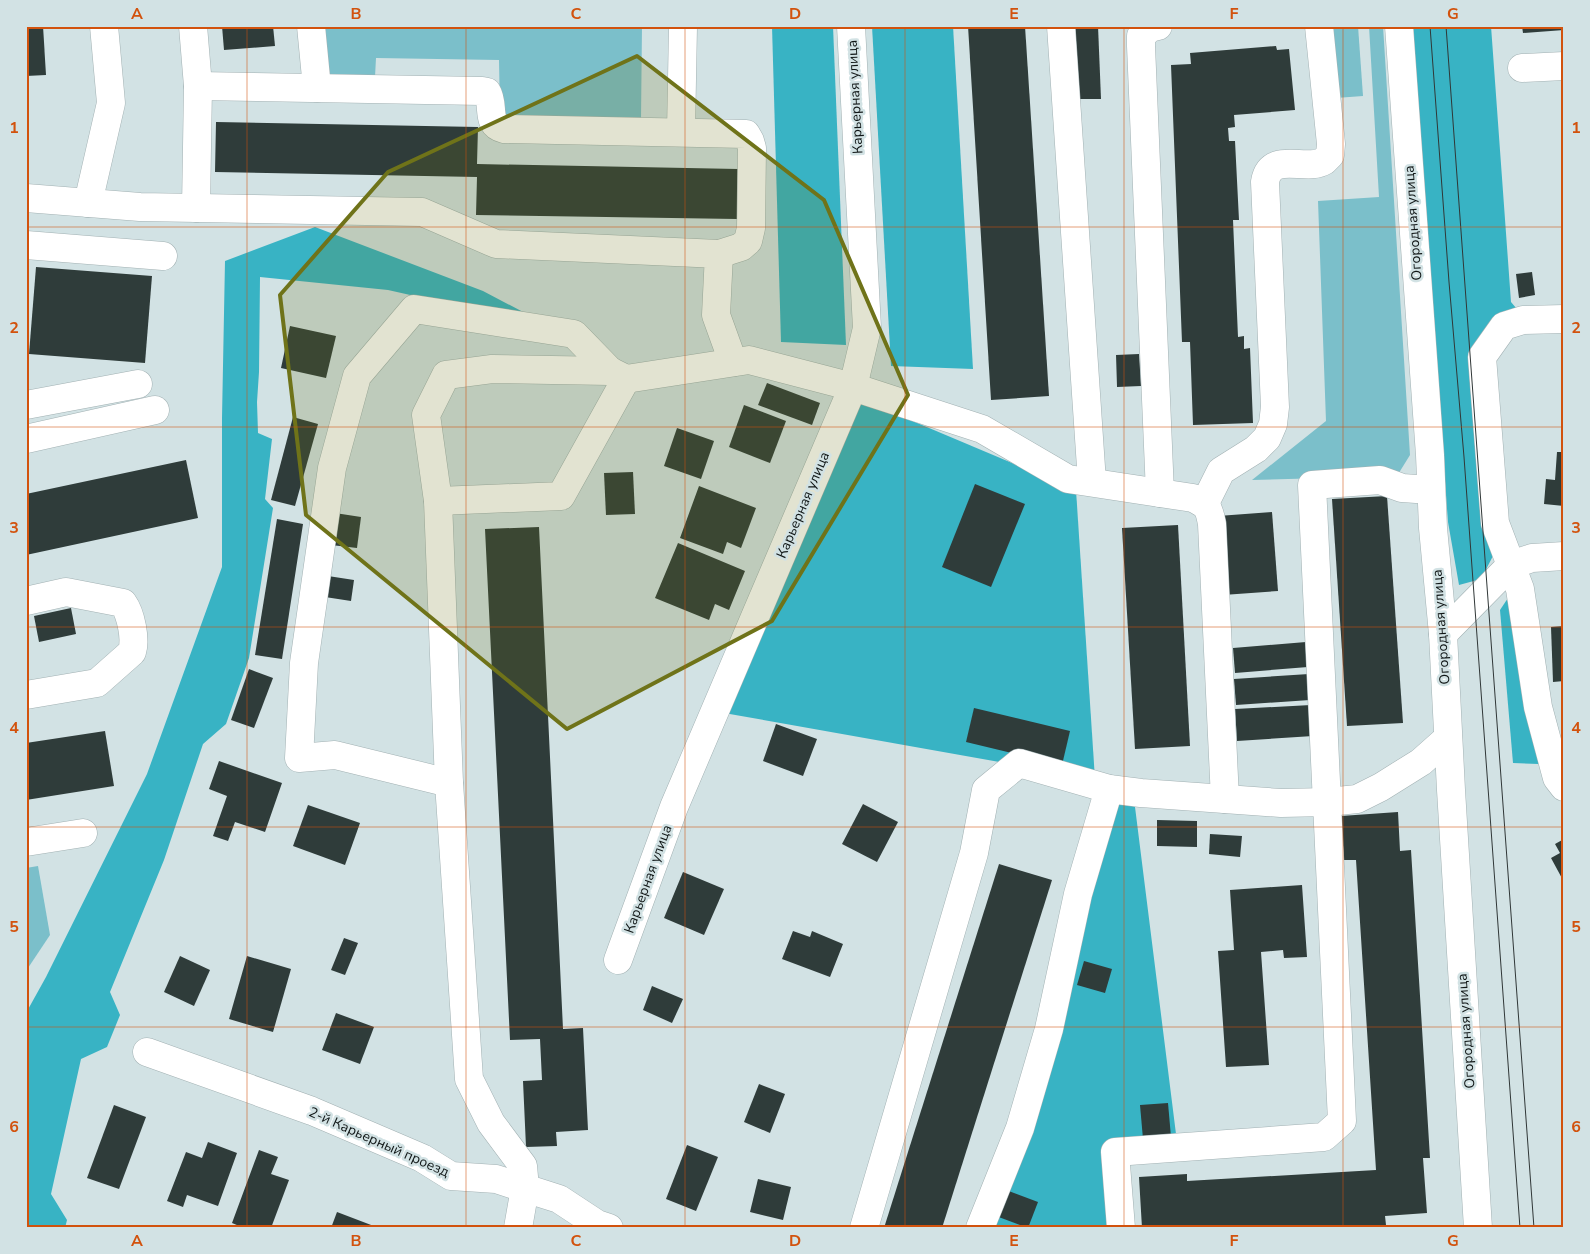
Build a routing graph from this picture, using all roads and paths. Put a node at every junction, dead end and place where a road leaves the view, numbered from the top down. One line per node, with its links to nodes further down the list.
1 (104, 26): 16 (street)
2 (193, 26): 12 (street)
3 (312, 26): 13 (street)
4 (683, 26): 14 (street)
5 (852, 26): 25 (street, Карьерная улица)
6 (1061, 26): 29 (street)
7 (1158, 26): 31 (street)
8 (1319, 26): 33 (street)
9 (1399, 26): 30 (street, Огородная улица)
10 (1564, 66): 11 (street)
11 (1522, 68)
12 (198, 86): 13 (street); 17 (street)
13 (317, 88): 14 (street)
14 (681, 132): 19 (street)
15 (26, 198): 16 (street)
16 (88, 203): 17 (street)
17 (196, 208): 19 (street)
18 (26, 245): 20 (street)
19 (719, 254): 22 (street)
20 (162, 256)
21 (1564, 319): 35 (street)
22 (733, 362): 23 (street); 25 (street)
23 (618, 375): 32 (street); 32 (street); 40 (street)
24 (138, 384): 26 (street)
25 (853, 388): 29 (street); 47 (street, Карьерная улица)
26 (26, 405)
27 (155, 410): 28 (street)
28 (26, 439)
29 (1092, 482): 31 (street)
30 (1431, 490): 37 (street, Огородная улица); 44 (street)
31 (1160, 493): 33 (street)
32 (438, 501): 40 (street)
33 (1204, 504): 43 (street)
34 (1564, 556): 35 (street)
35 (1511, 565): 37 (street); 41 (street)
36 (26, 601): 38 (street)
37 (1443, 634): 39 (street, Огородная улица)
38 (26, 695)
39 (1448, 738): 44 (street); 55 (street, Огородная улица)
40 (449, 783): 49 (street)
41 (1564, 787)
42 (1109, 789): 43 (street); 52 (street); 53 (street)
43 (1225, 799): 44 (street)
44 (1328, 802): 54 (street)
45 (83, 833): 46 (street)
46 (26, 842)
47 (618, 960)
48 (147, 1052): 49 (street, 2-й Карьерный проезд)
49 (525, 1188): 50 (street); 51 (street, 2-й Карьерный проезд)
50 (518, 1228)
51 (609, 1228)
52 (864, 1228)
53 (980, 1228)
54 (1121, 1228)
55 (1478, 1228)

